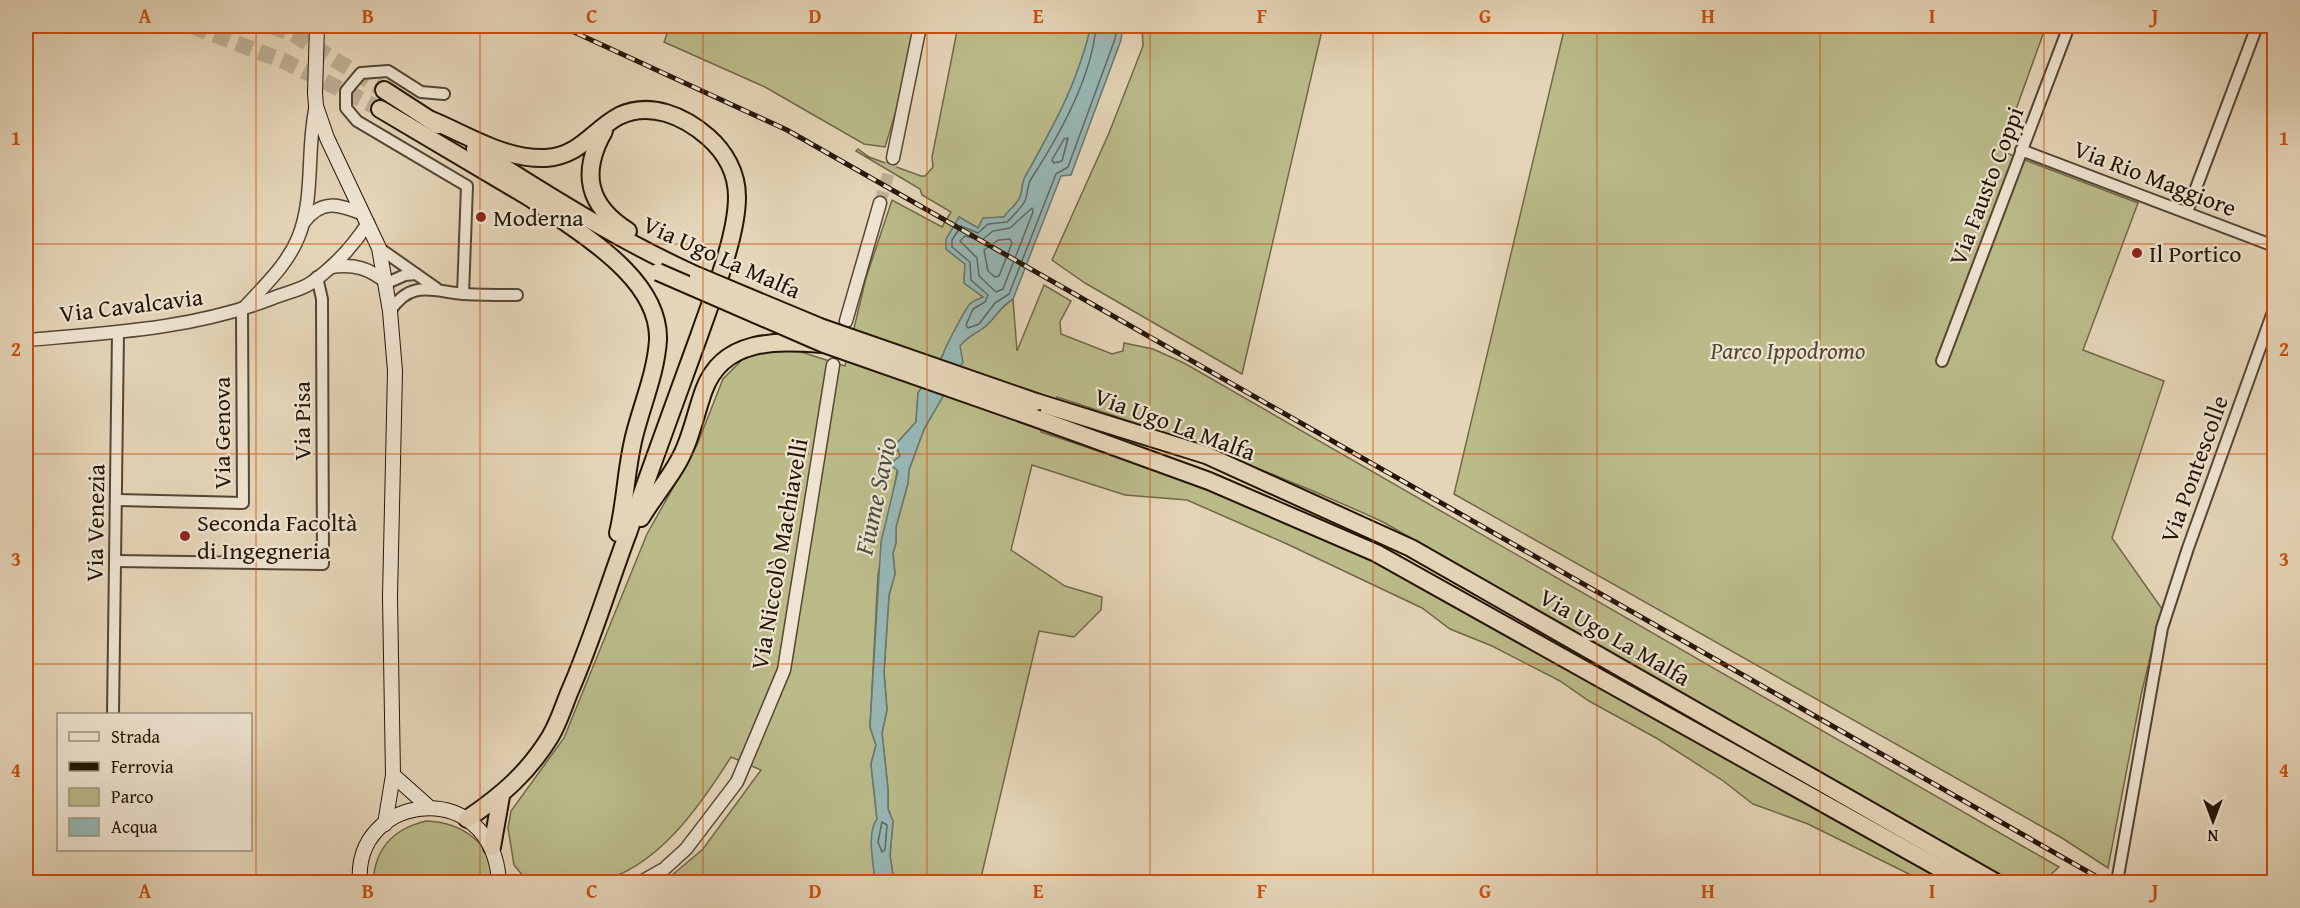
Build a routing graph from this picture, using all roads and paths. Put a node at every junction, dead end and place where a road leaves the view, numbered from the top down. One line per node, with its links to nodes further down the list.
1 (317, 26): 7 (main road, bridge)
2 (920, 26): 12 (street)
3 (2069, 26): 11 (street, Via Fausto Coppi)
4 (2257, 26): 15 (street)
5 (384, 90): 9 (highway, Via Ugo La Malfa)
6 (444, 94): 26 (street)
7 (316, 100): 16 (main road); 17 (street)
8 (380, 109): 13 (highway, Via Ugo La Malfa)
9 (431, 120): 10 (highway); 22 (highway, Via Ugo La Malfa)
10 (606, 128): 22 (highway); 38 (highway)
11 (2021, 150): 15 (street, Via Rio Maggiore); 35 (street, Via Fausto Coppi)
12 (893, 158)
13 (528, 196): 34 (highway, Via Ugo La Malfa, bridge); 40 (highway)
14 (880, 203): 31 (street)
15 (2187, 212): 18 (street, Via Rio Maggiore)
16 (365, 218): 17 (street); 19 (main road); 20 (street, Via Cavalcavia)
17 (302, 225): 29 (street)
18 (2274, 246)
19 (379, 248): 21 (street); 24 (main road)
20 (331, 267): 23 (street, Via Cavalcavia); 24 (street)
21 (416, 274): 24 (street); 25 (street)
22 (698, 276): 52 (highway, Via Ugo La Malfa, bridge)
23 (317, 278): 29 (street, Via Cavalcavia); 39 (street, Via Pisa)
24 (387, 283): 30 (main road)
25 (436, 288): 26 (street); 30 (street)
26 (463, 294): 27 (street)
27 (517, 295)
28 (2274, 309): 53 (street, Via Pontescolle)
29 (242, 310): 32 (street, Via Cavalcavia); 37 (street, Via Genova)
30 (390, 311): 42 (main road)
31 (846, 321)
32 (118, 332): 33 (street, Via Cavalcavia); 37 (street, Via Venezia)
33 (26, 340)
34 (825, 344): 38 (highway); 51 (highway, Via Ugo La Malfa, bridge)
35 (1942, 361)
36 (833, 365): 50 (street, Via Niccolò Machiavelli)
37 (117, 500): 39 (street, Via Venezia)
38 (621, 553): 40 (highway)
39 (116, 561): 41 (street, Via Venezia)
40 (587, 653): 43 (highway)
41 (113, 713)
42 (393, 775): 44 (main road); 46 (main road)
43 (501, 796): 45 (highway); 47 (highway)
44 (430, 808): 45 (main road); 46 (main road)
45 (466, 819): 47 (main road)
46 (385, 824): 48 (main road)
47 (492, 847): 49 (main road)
48 (360, 882)
49 (499, 882)
50 (640, 882)
51 (1964, 882)
52 (1995, 882)
53 (2117, 882)

